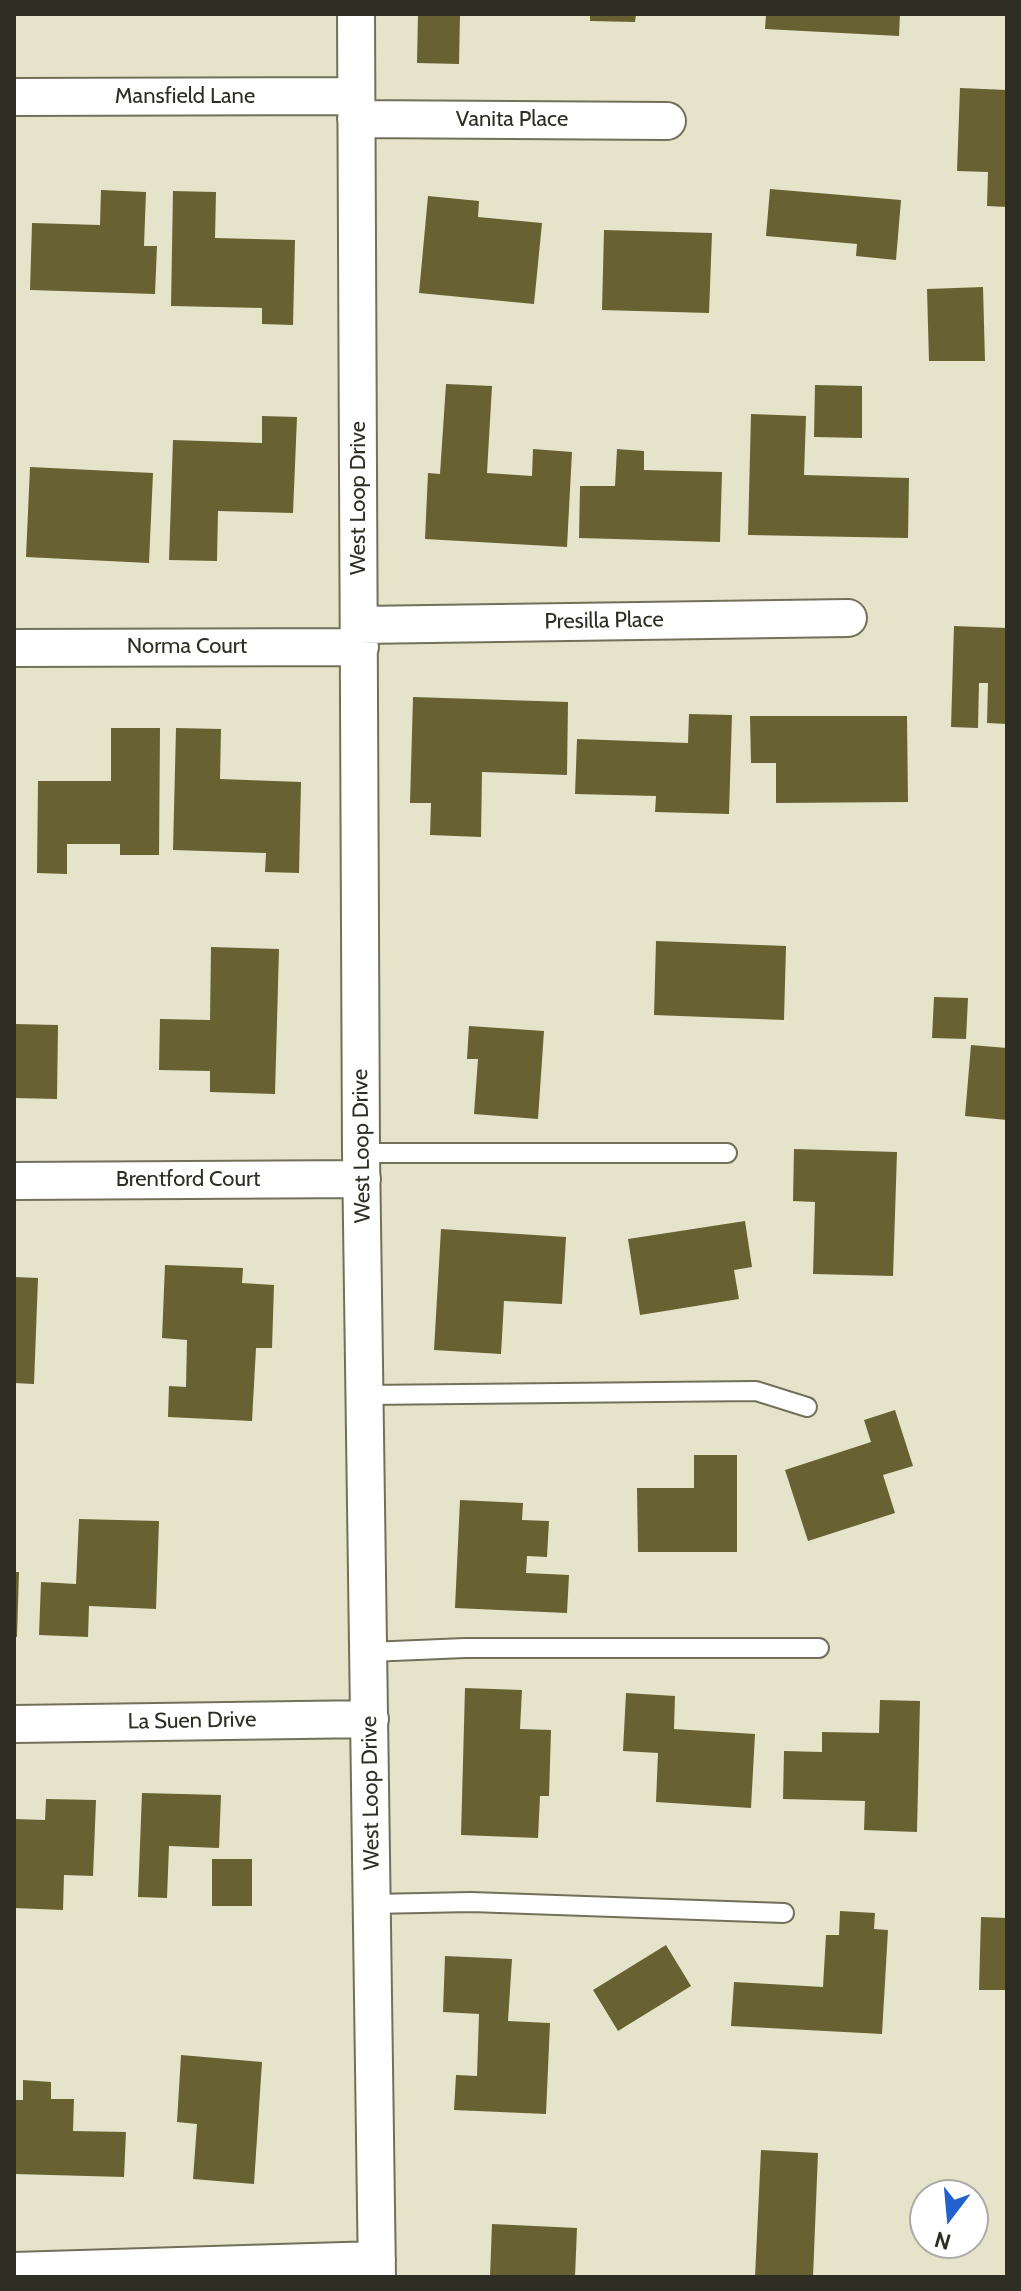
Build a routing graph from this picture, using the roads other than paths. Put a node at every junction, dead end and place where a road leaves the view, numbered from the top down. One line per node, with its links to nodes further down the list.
1 (356, 14): 3 (street, West Loop Drive)
2 (14, 97): 3 (street, Mansfield Lane)
3 (356, 108): 4 (street, Vanita Place); 6 (street, West Loop Drive)
4 (667, 121)
5 (848, 618): 6 (street, Presilla Place)
6 (360, 636): 7 (street, Norma Court); 9 (street, West Loop Drive)
7 (14, 648)
8 (727, 1153): 9 (lane)
9 (362, 1166): 10 (street, Brentford Court); 11 (street, West Loop Drive)
10 (14, 1181)
11 (365, 1395): 12 (lane); 14 (street, West Loop Drive)
12 (807, 1407)
13 (819, 1648): 14 (lane)
14 (369, 1652): 15 (street, West Loop Drive)
15 (370, 1719): 16 (street, La Suen Drive); 17 (street, West Loop Drive)
16 (14, 1724)
17 (372, 1904): 18 (lane); 19 (street, West Loop Drive)
18 (784, 1913)
19 (377, 2269): 20 (street)
20 (14, 2271)

